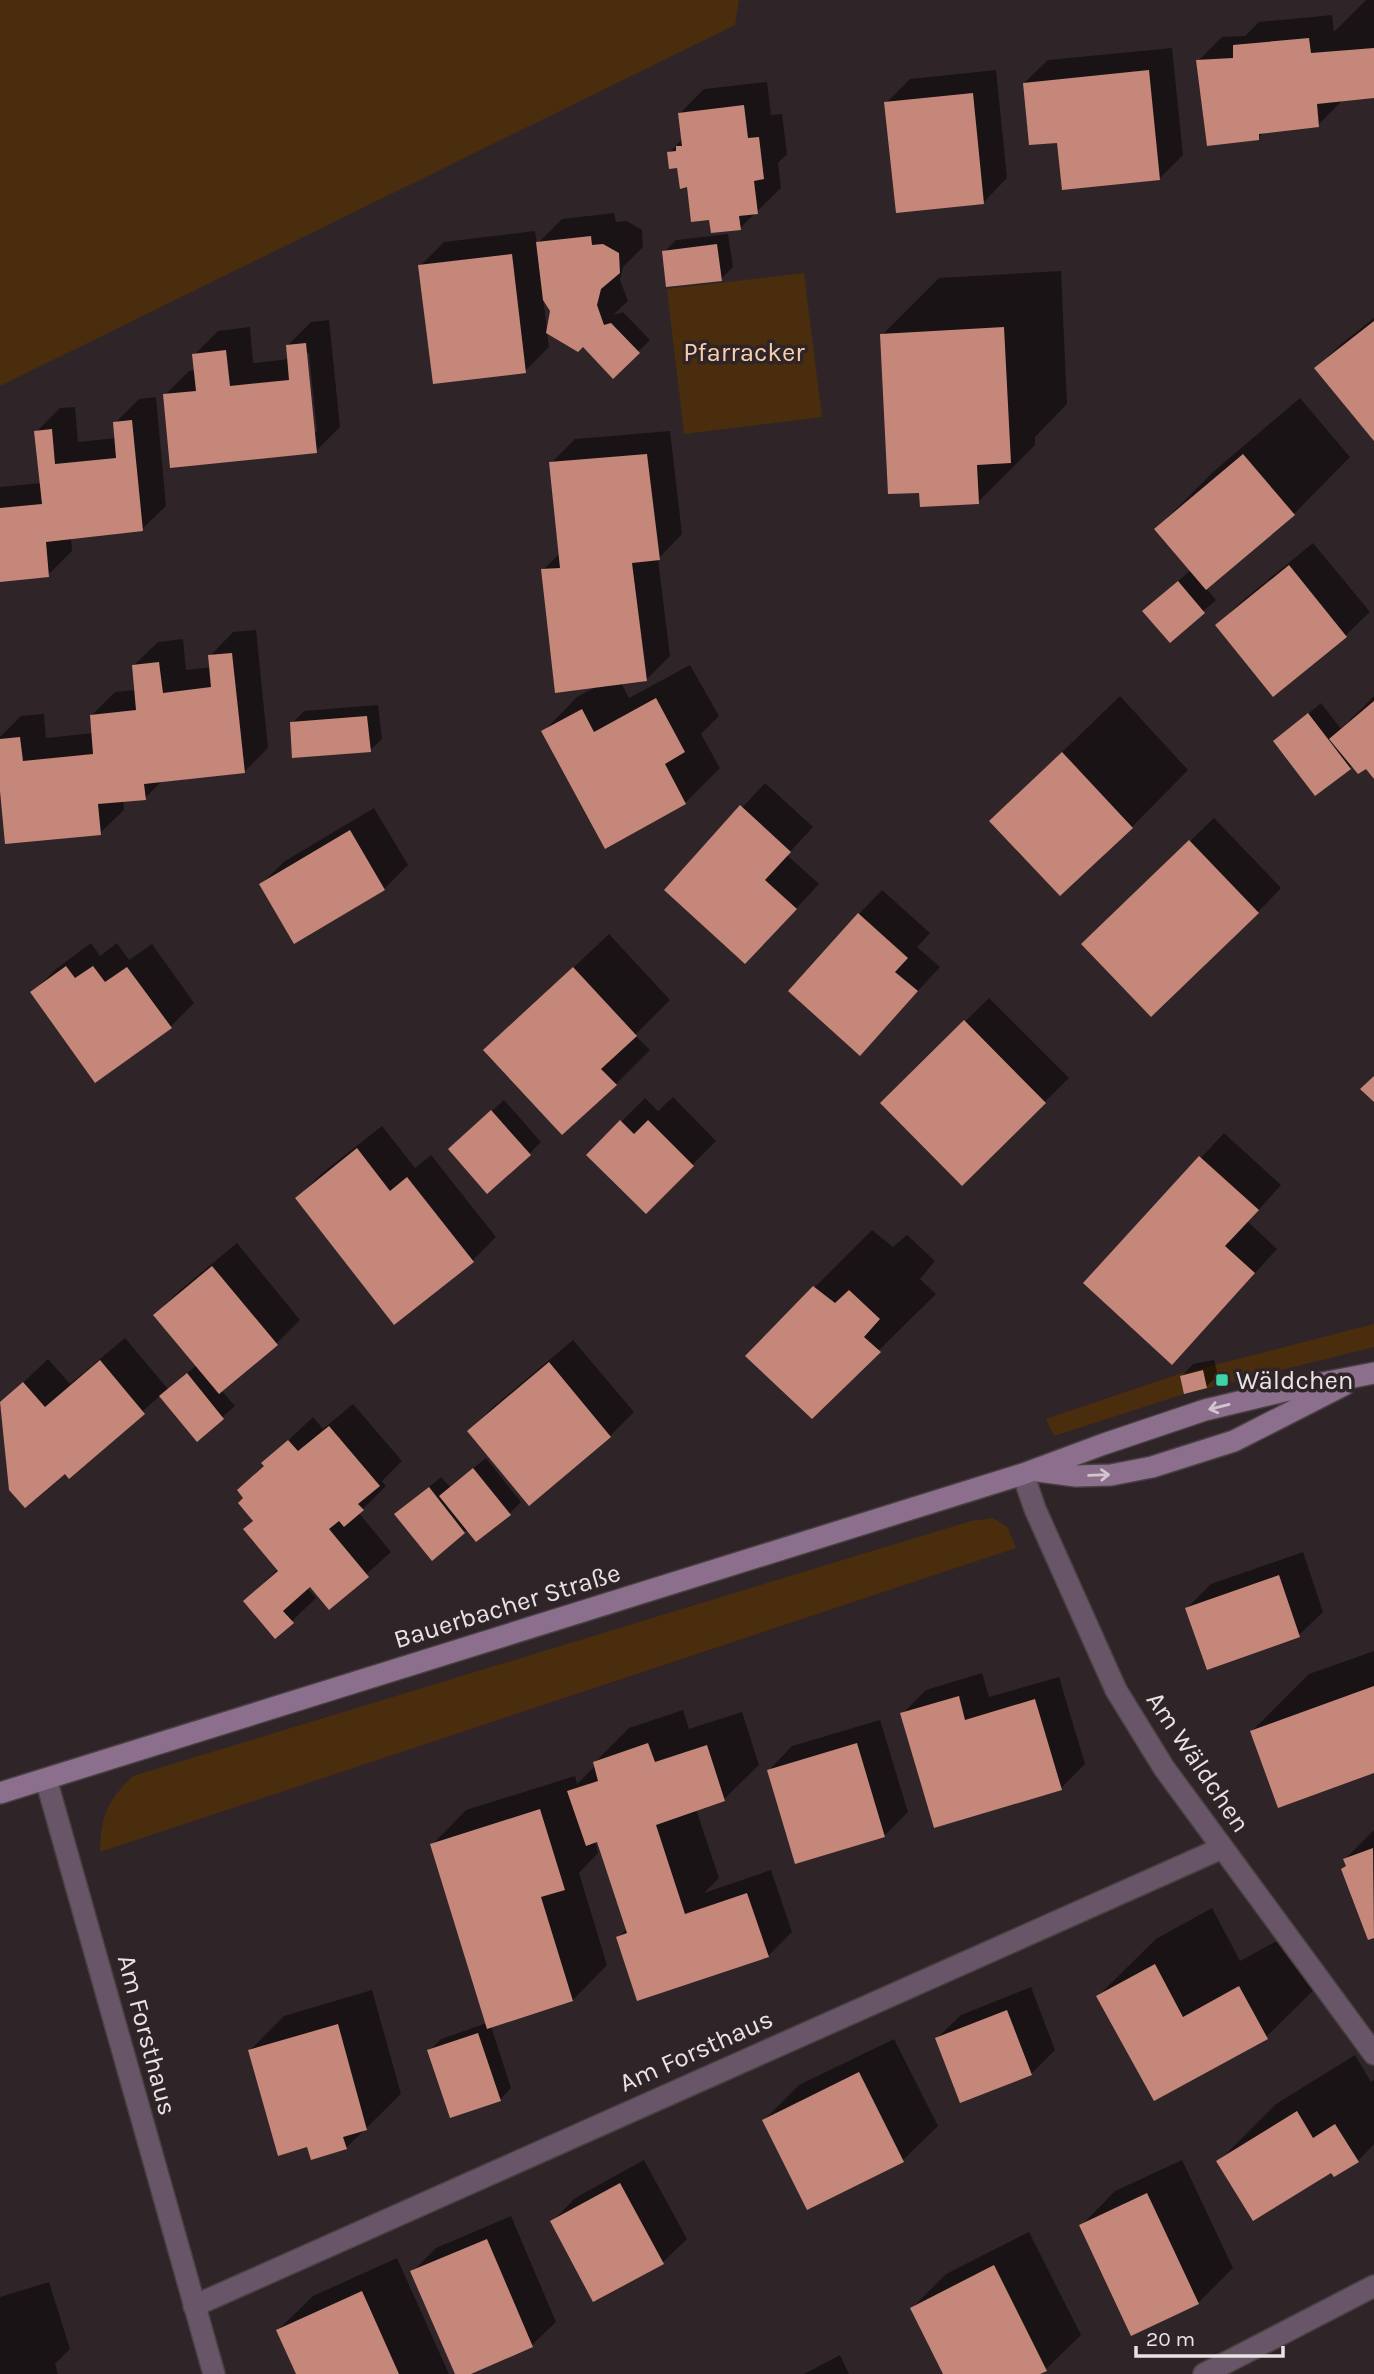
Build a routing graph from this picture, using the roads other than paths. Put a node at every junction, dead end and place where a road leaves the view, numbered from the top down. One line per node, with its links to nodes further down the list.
1 (1366, 1375): 2 (street, Bauerbacher Straße, one-way to 2); 2 (street, one-way to 1)
2 (1027, 1473): 3 (street, Bauerbacher Straße); 5 (street, Am Wäldchen)
3 (46, 1779): 4 (street, Bauerbacher Straße); 8 (street, Am Forsthaus)
4 (0, 1793)
5 (1222, 1848): 6 (street, Am Wäldchen); 8 (street, Am Forsthaus)
6 (1373, 2053)
7 (1374, 2286): 10 (street)
8 (194, 2306): 9 (street, Am Forsthaus)
9 (214, 2374)
10 (1204, 2374)

